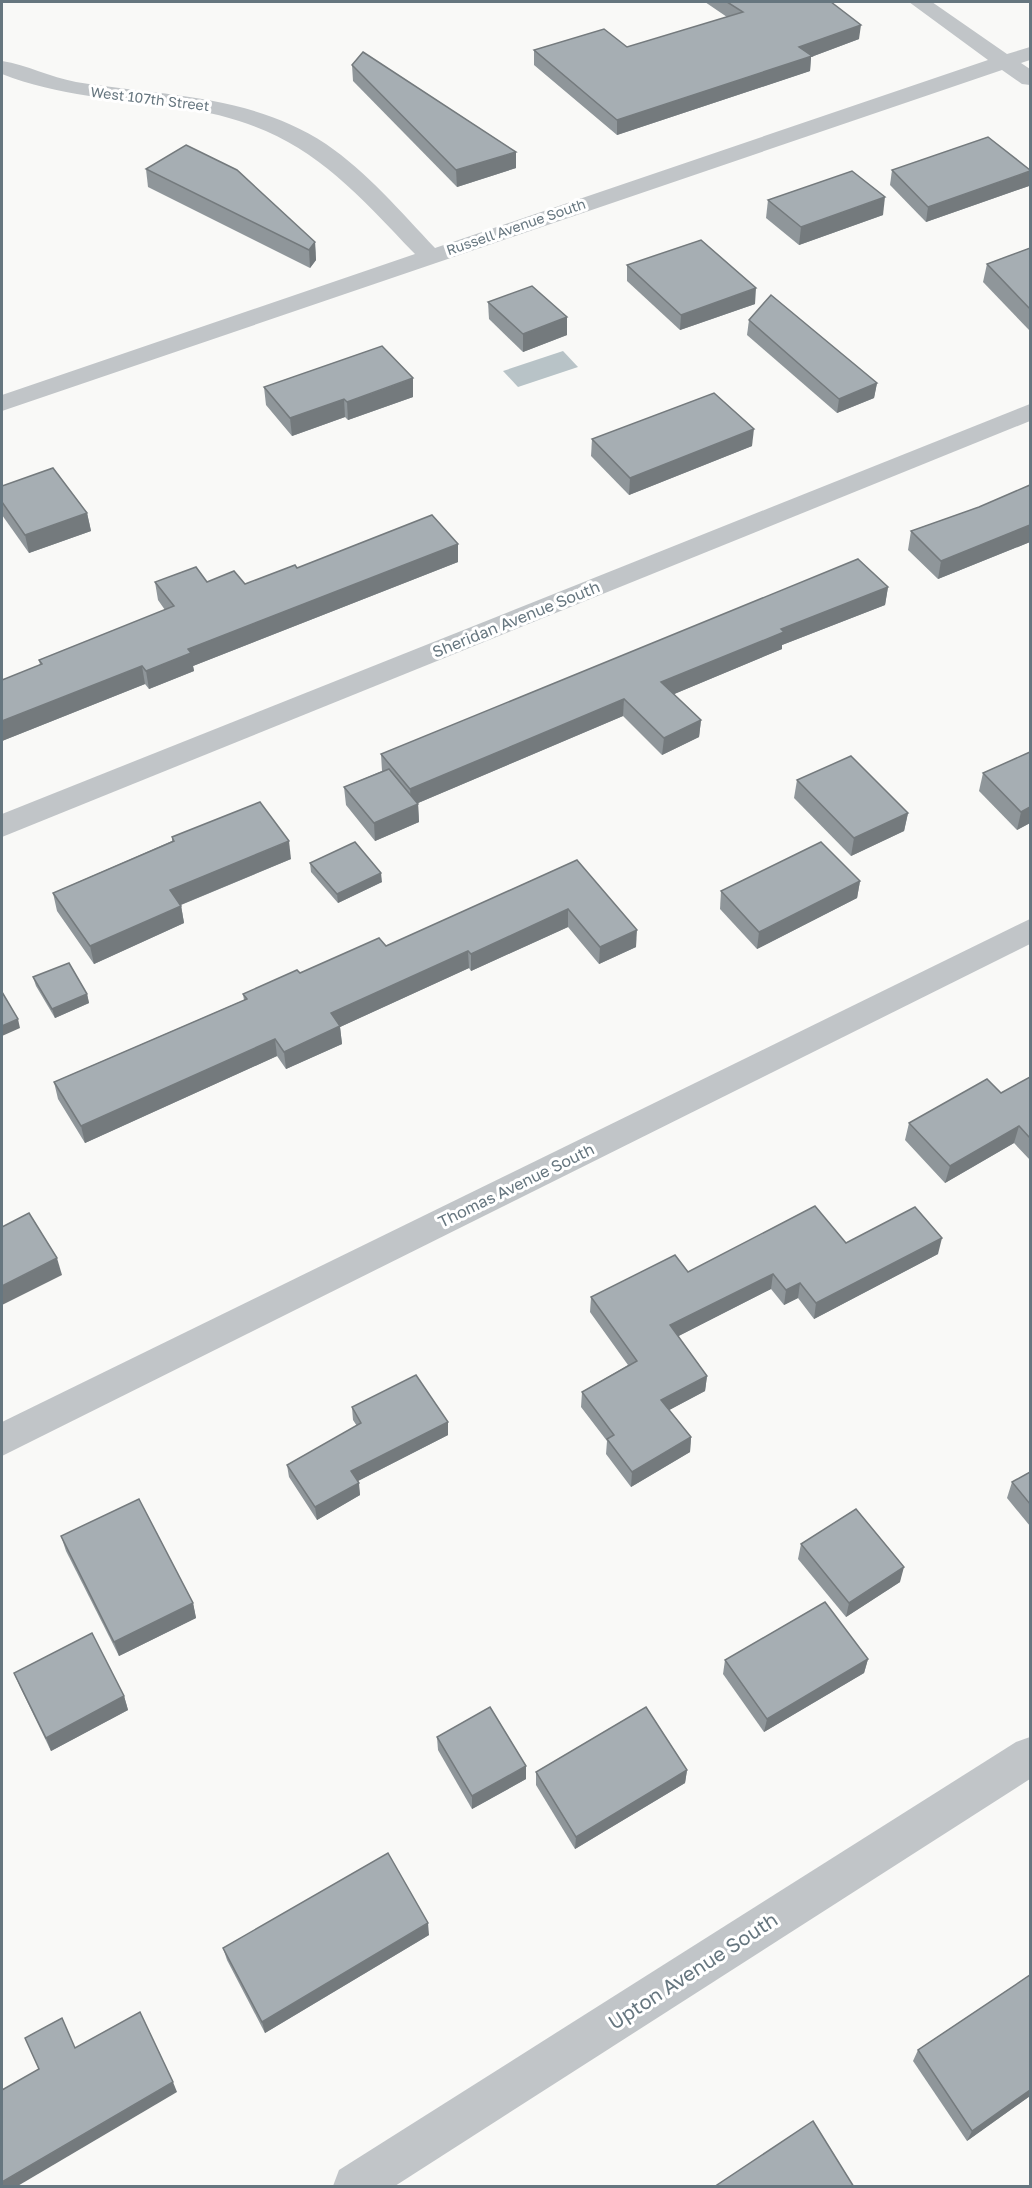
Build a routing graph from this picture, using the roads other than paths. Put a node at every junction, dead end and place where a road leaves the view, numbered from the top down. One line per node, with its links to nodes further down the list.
1 (919, 2): 3 (street)
2 (1030, 53): 3 (street, Russell Avenue South)
3 (1005, 61): 5 (street); 6 (street, Russell Avenue South)
4 (2, 67): 6 (street, West 107th Street)
5 (1030, 79)
6 (430, 256): 7 (street, Russell Avenue South)
7 (2, 403)
8 (1030, 412): 9 (street, Sheridan Avenue South)
9 (2, 826)
10 (1030, 931): 11 (street, Thomas Avenue South)
11 (2, 1440)
12 (1030, 1756): 13 (street, Upton Avenue South)
13 (355, 2187)

